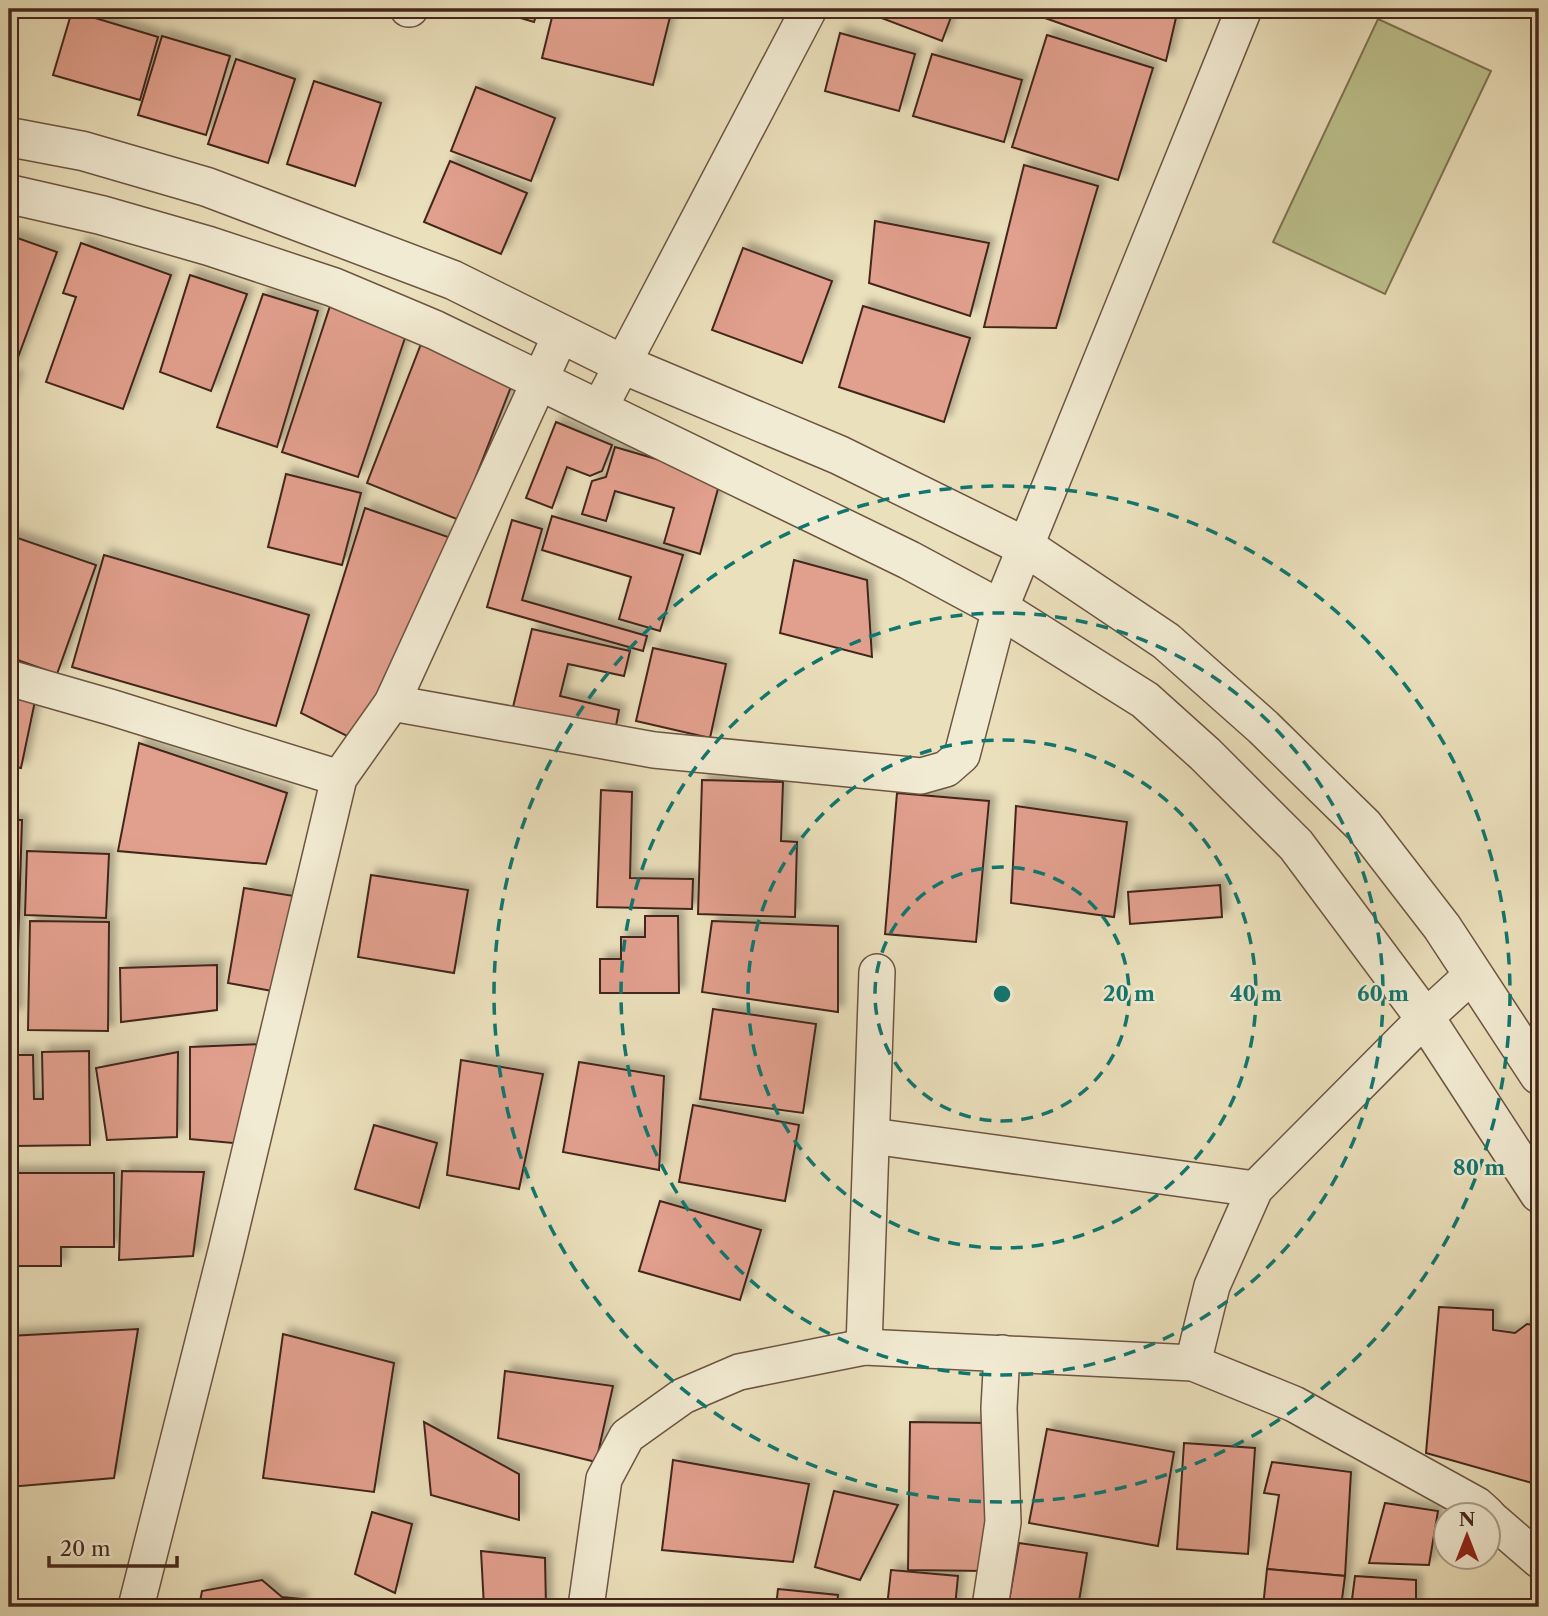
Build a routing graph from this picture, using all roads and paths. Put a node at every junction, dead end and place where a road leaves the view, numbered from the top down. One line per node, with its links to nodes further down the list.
1 (809, 9): 6 (street)
2 (1244, 9): 9 (street)
3 (9, 137): 5 (street)
4 (9, 194): 7 (street)
5 (561, 334): 6 (street); 7 (street)
6 (622, 364): 8 (street); 9 (street)
7 (539, 381): 8 (street); 12 (street)
8 (599, 409): 10 (street)
9 (1026, 547): 10 (street); 15 (street)
10 (1000, 609): 12 (street); 16 (street)
11 (9, 678): 13 (street)
12 (391, 703): 13 (street)
13 (339, 779): 27 (street)
14 (877, 972): 18 (street)
15 (1473, 974): 16 (street); 17 (street)
16 (1425, 1018): 19 (street); 20 (street)
17 (1539, 1075)
18 (872, 1136): 19 (street); 21 (street)
19 (1255, 1189): 23 (street)
20 (1539, 1193)
21 (864, 1347): 22 (street); 28 (street)
22 (1002, 1353): 23 (street); 29 (street)
23 (1193, 1363): 24 (street)
24 (1468, 1500)
25 (1502, 1527): 26 (street)
26 (1539, 1560)
27 (136, 1607)
28 (586, 1607)
29 (990, 1607)

